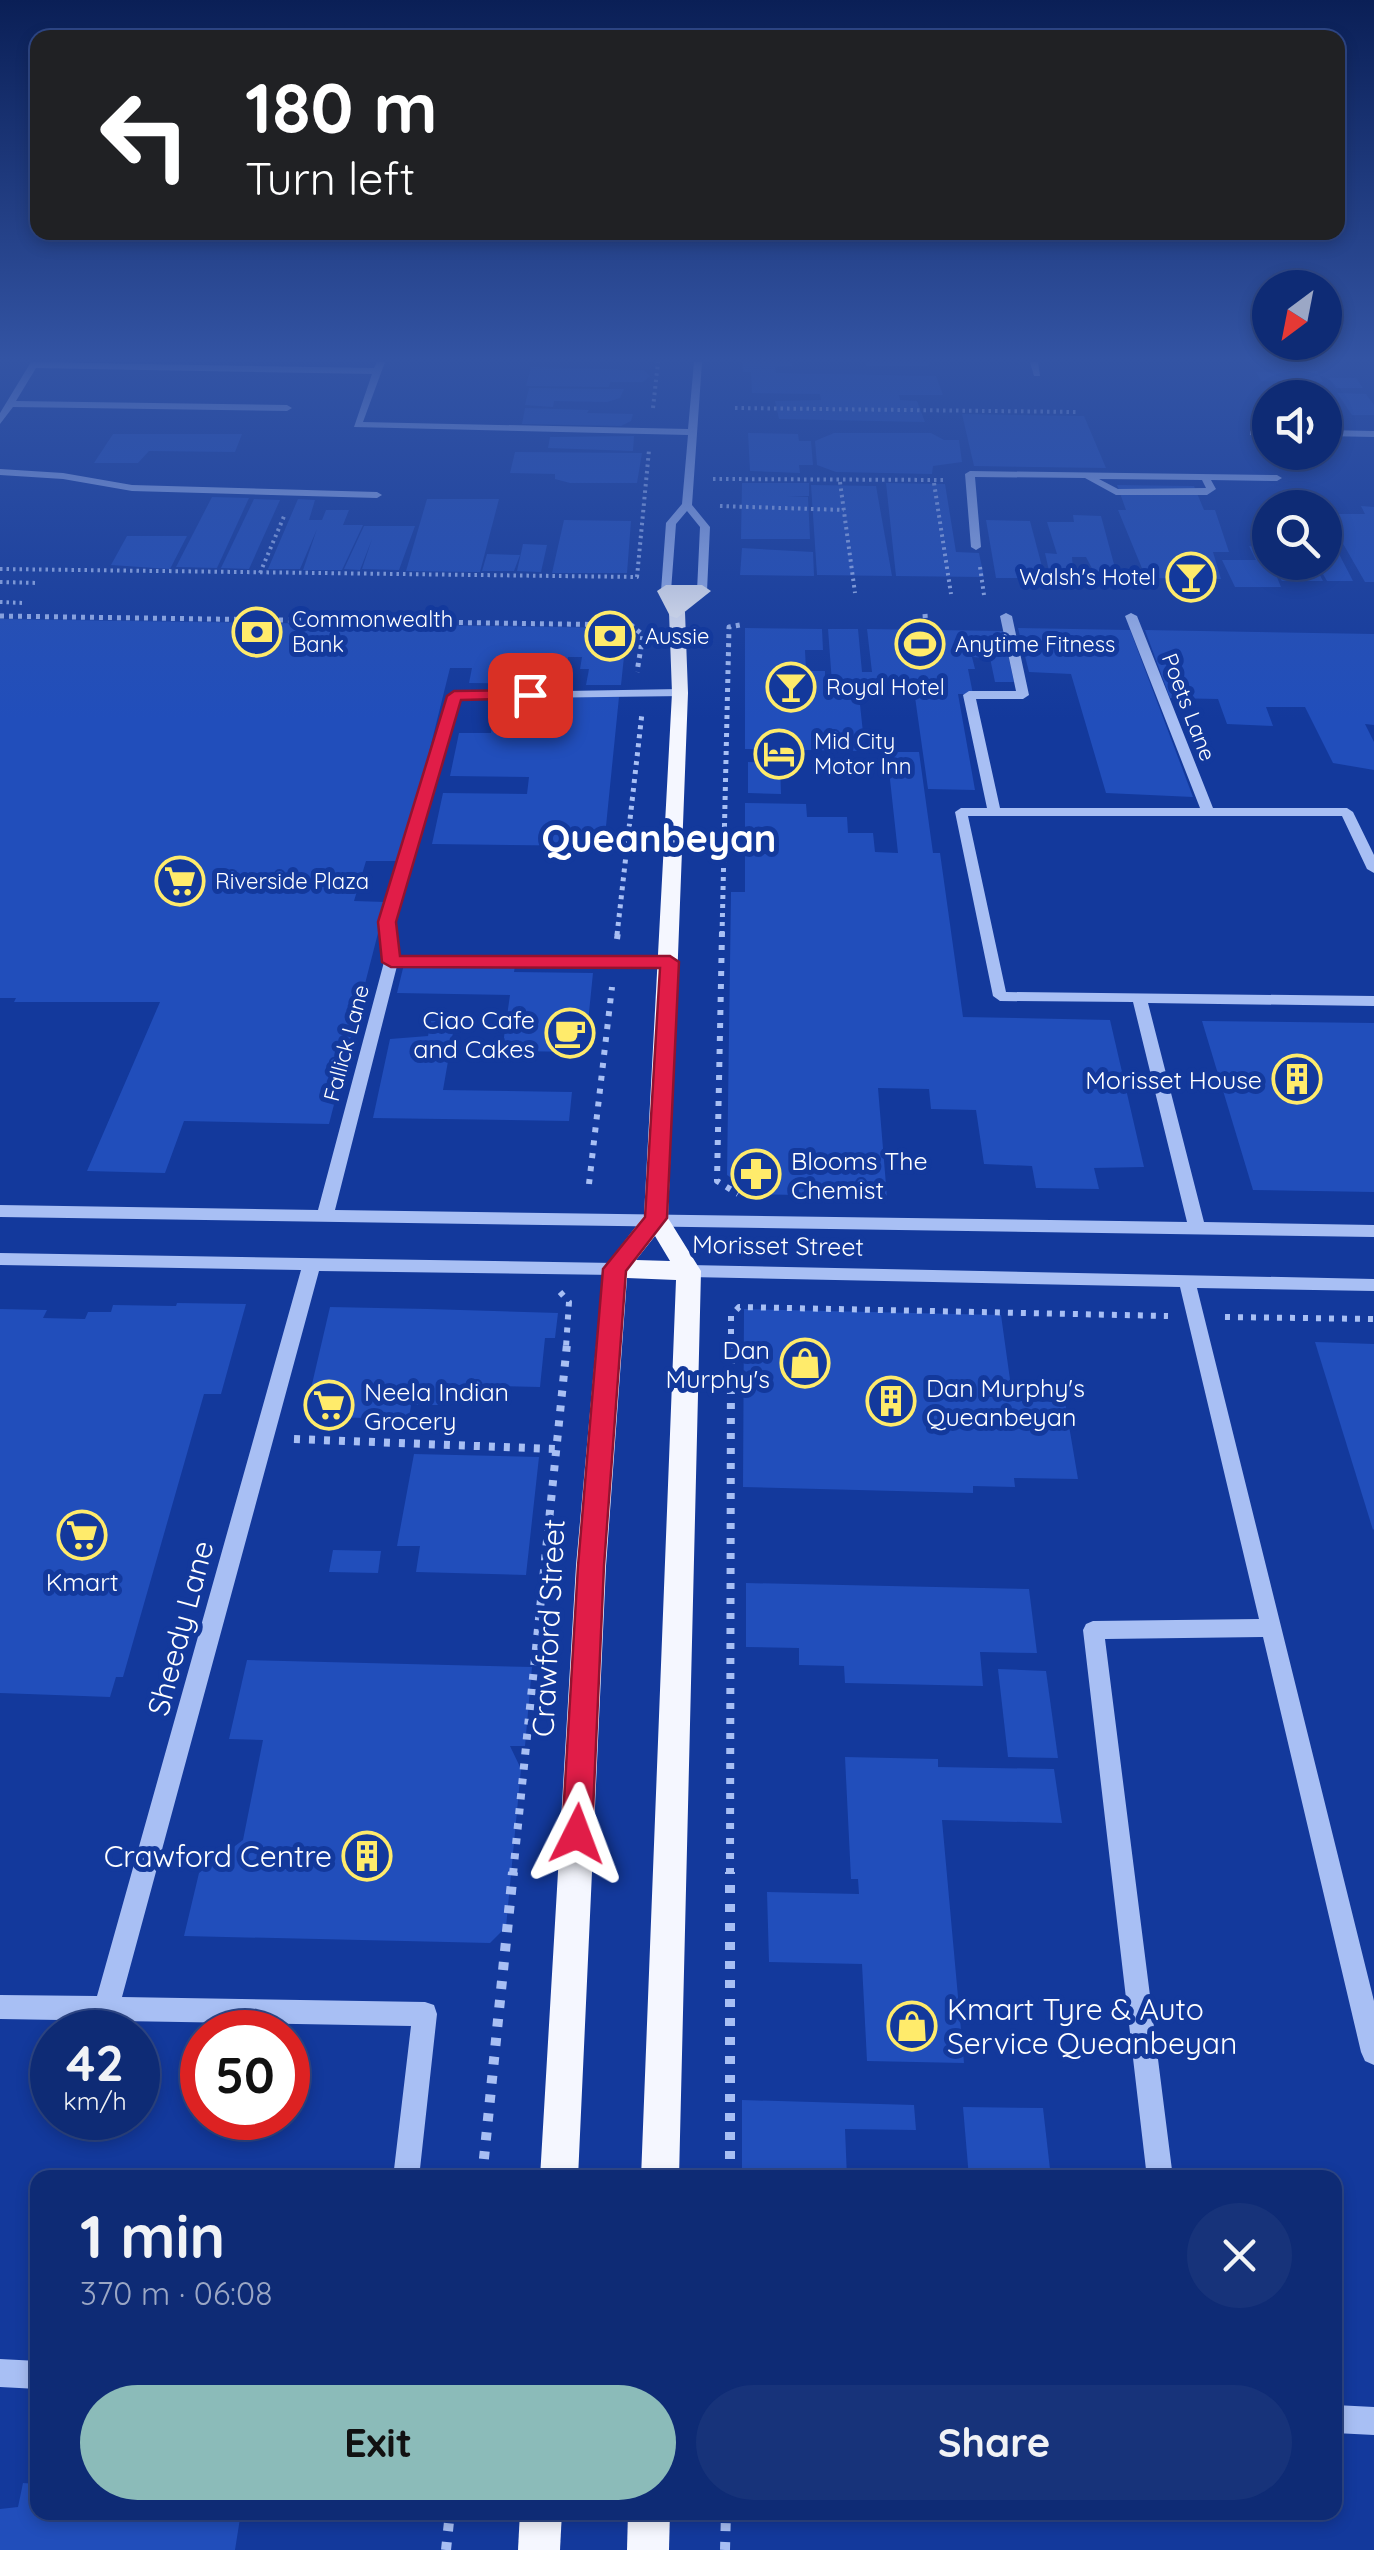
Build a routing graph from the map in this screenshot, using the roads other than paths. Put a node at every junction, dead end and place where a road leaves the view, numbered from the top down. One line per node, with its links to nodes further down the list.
1 (92, 481): 6 (street)
2 (689, 481): 7 (street)
3 (971, 481): 8 (street)
4 (1098, 481): 5 (street)
5 (1207, 481)
6 (377, 496)
7 (687, 505): 9 (street); 10 (street)
8 (976, 547)
9 (666, 591): 10 (highway); 11 (highway)
10 (702, 592): 11 (highway)
11 (678, 612): 14 (main road)
12 (1006, 616): 15 (street)
13 (1131, 616): 16 (street, Poets Lane)
14 (680, 693): 18 (street, Fallick Lane); 19 (main road)
15 (994, 812): 16 (street); 20 (street)
16 (1208, 812): 17 (street)
17 (1372, 862)
18 (391, 962): 19 (street); 23 (street, Fallick Lane)
19 (670, 962): 24 (main road)
20 (1140, 998): 21 (street); 25 (street)
21 (1374, 1001)
22 (0, 1212): 23 (street, Morisset Street)
23 (324, 1216): 24 (street, Morisset Street)
24 (656, 1218): 25 (street, Morisset Street); 29 (main road); 30 (main road)
25 (1196, 1226): 26 (street, Morisset Street)
26 (1374, 1231)
27 (0, 1259): 28 (street, Morisset Street)
28 (312, 1263): 29 (street, Morisset Street); 35 (street, Sheedy Lane)
29 (614, 1269): 30 (main road, Morisset Street); 38 (main road, Crawford Street)
30 (689, 1271): 31 (street, Morisset Street); 39 (main road)
31 (1187, 1281): 32 (street, Morisset Street); 33 (street)
32 (1374, 1285)
33 (1271, 1628): 36 (street); 40 (street)
34 (0, 2007): 35 (street)
35 (106, 2009): 37 (street)
36 (1374, 2052)
37 (407, 2170)
38 (559, 2170)
39 (660, 2170)
40 (1159, 2170)
41 (0, 2373): 42 (street)
42 (30, 2375)
43 (1342, 2419): 44 (street)
44 (1374, 2421)
45 (541, 2520): 47 (main road)
46 (649, 2520): 48 (main road)
47 (539, 2550)
48 (648, 2550)

